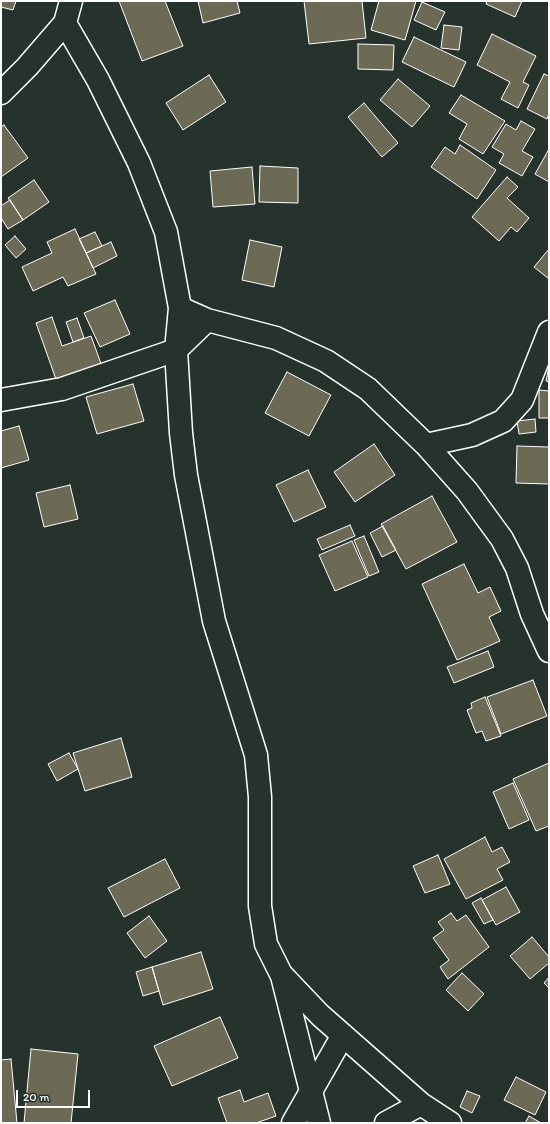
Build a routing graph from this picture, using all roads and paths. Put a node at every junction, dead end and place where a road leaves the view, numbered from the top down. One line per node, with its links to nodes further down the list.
1 (71, 1): 2 (street)
2 (65, 23): 3 (street); 4 (street)
3 (1, 93)
4 (180, 308): 5 (street); 7 (street)
5 (207, 320): 7 (street); 9 (street)
6 (549, 332): 9 (street)
7 (176, 350): 8 (street); 11 (street)
8 (1, 400)
9 (426, 445): 10 (street)
10 (549, 651)
11 (281, 974): 12 (street); 13 (street)
12 (343, 1035): 13 (street); 14 (street)
13 (311, 1092): 15 (street); 16 (street)
14 (421, 1104): 17 (street); 18 (street)
15 (293, 1123)
16 (319, 1123)
17 (386, 1123)
18 (450, 1123)

